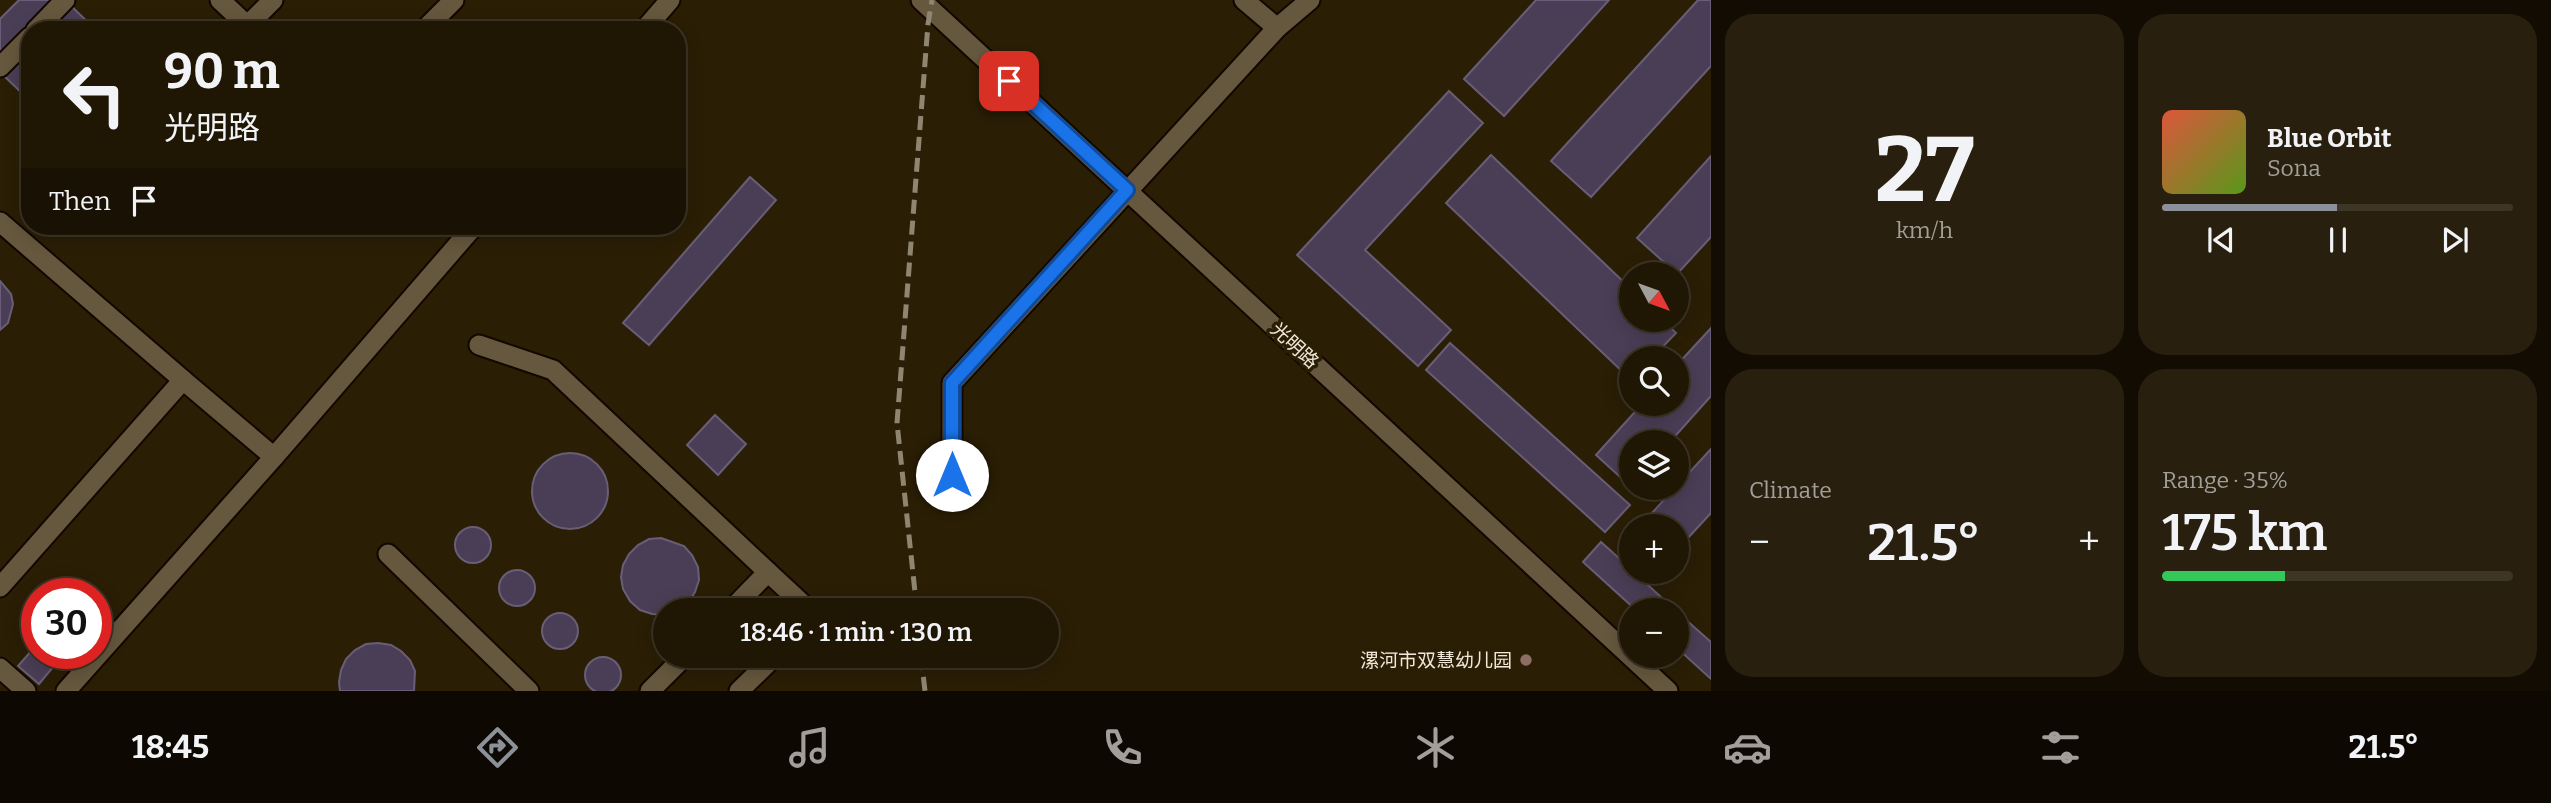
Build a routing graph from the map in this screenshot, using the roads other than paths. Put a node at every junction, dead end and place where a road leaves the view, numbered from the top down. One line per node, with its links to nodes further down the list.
1 (65, 0): 9 (street)
2 (220, 0): 10 (street)
3 (273, 0): 11 (street)
4 (454, 0): 12 (street)
5 (670, 0): 13 (street)
6 (921, 0): 17 (street, 光明路)
7 (1244, 0): 14 (street)
8 (1310, 0): 14 (street)
9 (45, 21)
10 (242, 21)
11 (255, 21)
12 (433, 21)
13 (652, 21)
14 (1277, 28): 17 (street)
15 (21, 46): 16 (street)
16 (0, 67)
17 (1127, 190): 23 (street); 37 (street, 光明路)
18 (0, 222): 21 (street)
19 (466, 235): 22 (street)
20 (479, 345): 25 (street)
21 (183, 380): 22 (street); 26 (street)
22 (274, 457): 33 (street)
23 (952, 475)
24 (388, 554): 34 (street)
25 (768, 572): 27 (street); 28 (street)
26 (0, 587)
27 (743, 598)
28 (796, 598)
29 (0, 668): 32 (street)
30 (673, 668): 35 (street)
31 (763, 668): 36 (street)
32 (26, 691)
33 (65, 691)
34 (529, 691)
35 (650, 691)
36 (739, 691)
37 (1668, 691)

